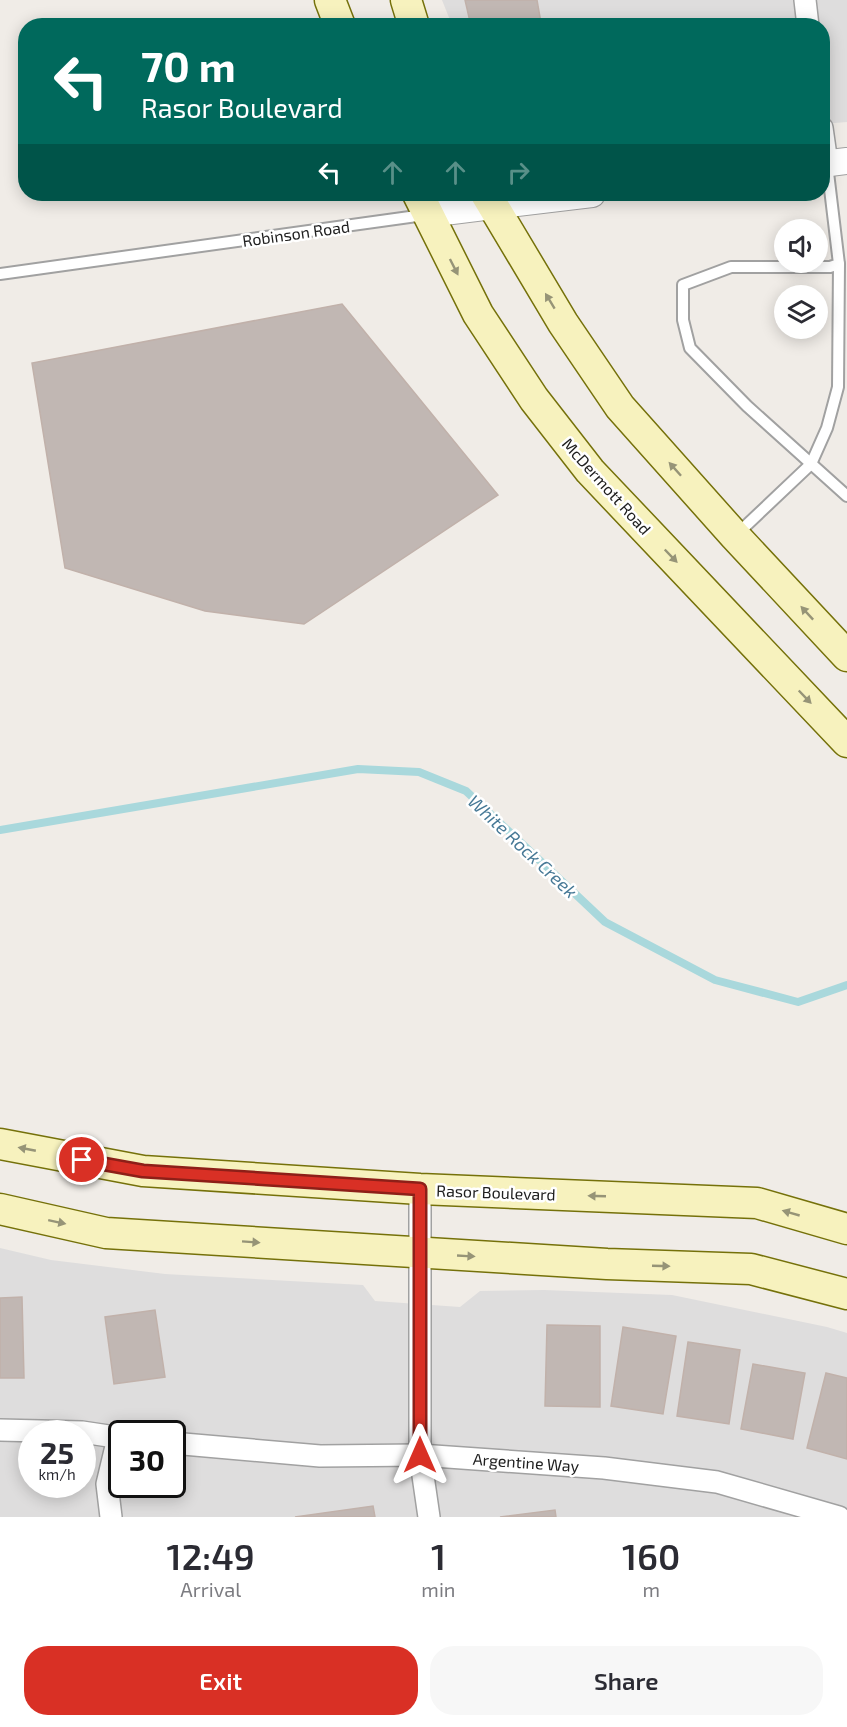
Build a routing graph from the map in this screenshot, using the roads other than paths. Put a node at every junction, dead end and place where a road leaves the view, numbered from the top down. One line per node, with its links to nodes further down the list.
1 (330, 0): 4 (main road)
2 (406, 0): 5 (main road)
3 (805, 0): 6 (street)
4 (337, 18)
5 (412, 18)
6 (807, 18)
7 (832, 162): 11 (lane)
8 (472, 201): 10 (street, Robinson Road)
9 (490, 201): 15 (main road, one-way to 9)
10 (423, 204): 12 (lane, Robinson Road); 17 (main road, McDermott Road, one-way to 17)
11 (839, 264): 13 (lane); 13 (lane)
12 (0, 274)
13 (811, 464): 14 (lane); 15 (lane)
14 (847, 496)
15 (735, 536): 16 (main road, one-way to 15)
16 (847, 656)
17 (847, 742)
18 (0, 1144): 19 (main road, Rasor Boulevard, one-way to 18)
19 (420, 1189): 21 (main road, Rasor Boulevard, one-way to 19); 22 (street)
20 (0, 1209): 22 (main road, one-way to 22)
21 (847, 1229)
22 (419, 1253): 23 (main road, one-way to 23); 27 (street)
23 (847, 1294)
24 (0, 1430): 25 (street)
25 (108, 1436)
26 (186, 1444): 27 (street, Argentine Way)
27 (420, 1455): 29 (street, Argentine Way); 31 (street)
28 (109, 1498): 30 (street)
29 (769, 1507): 32 (street, Argentine Way)
30 (111, 1517)
31 (429, 1517)
32 (839, 1517)

